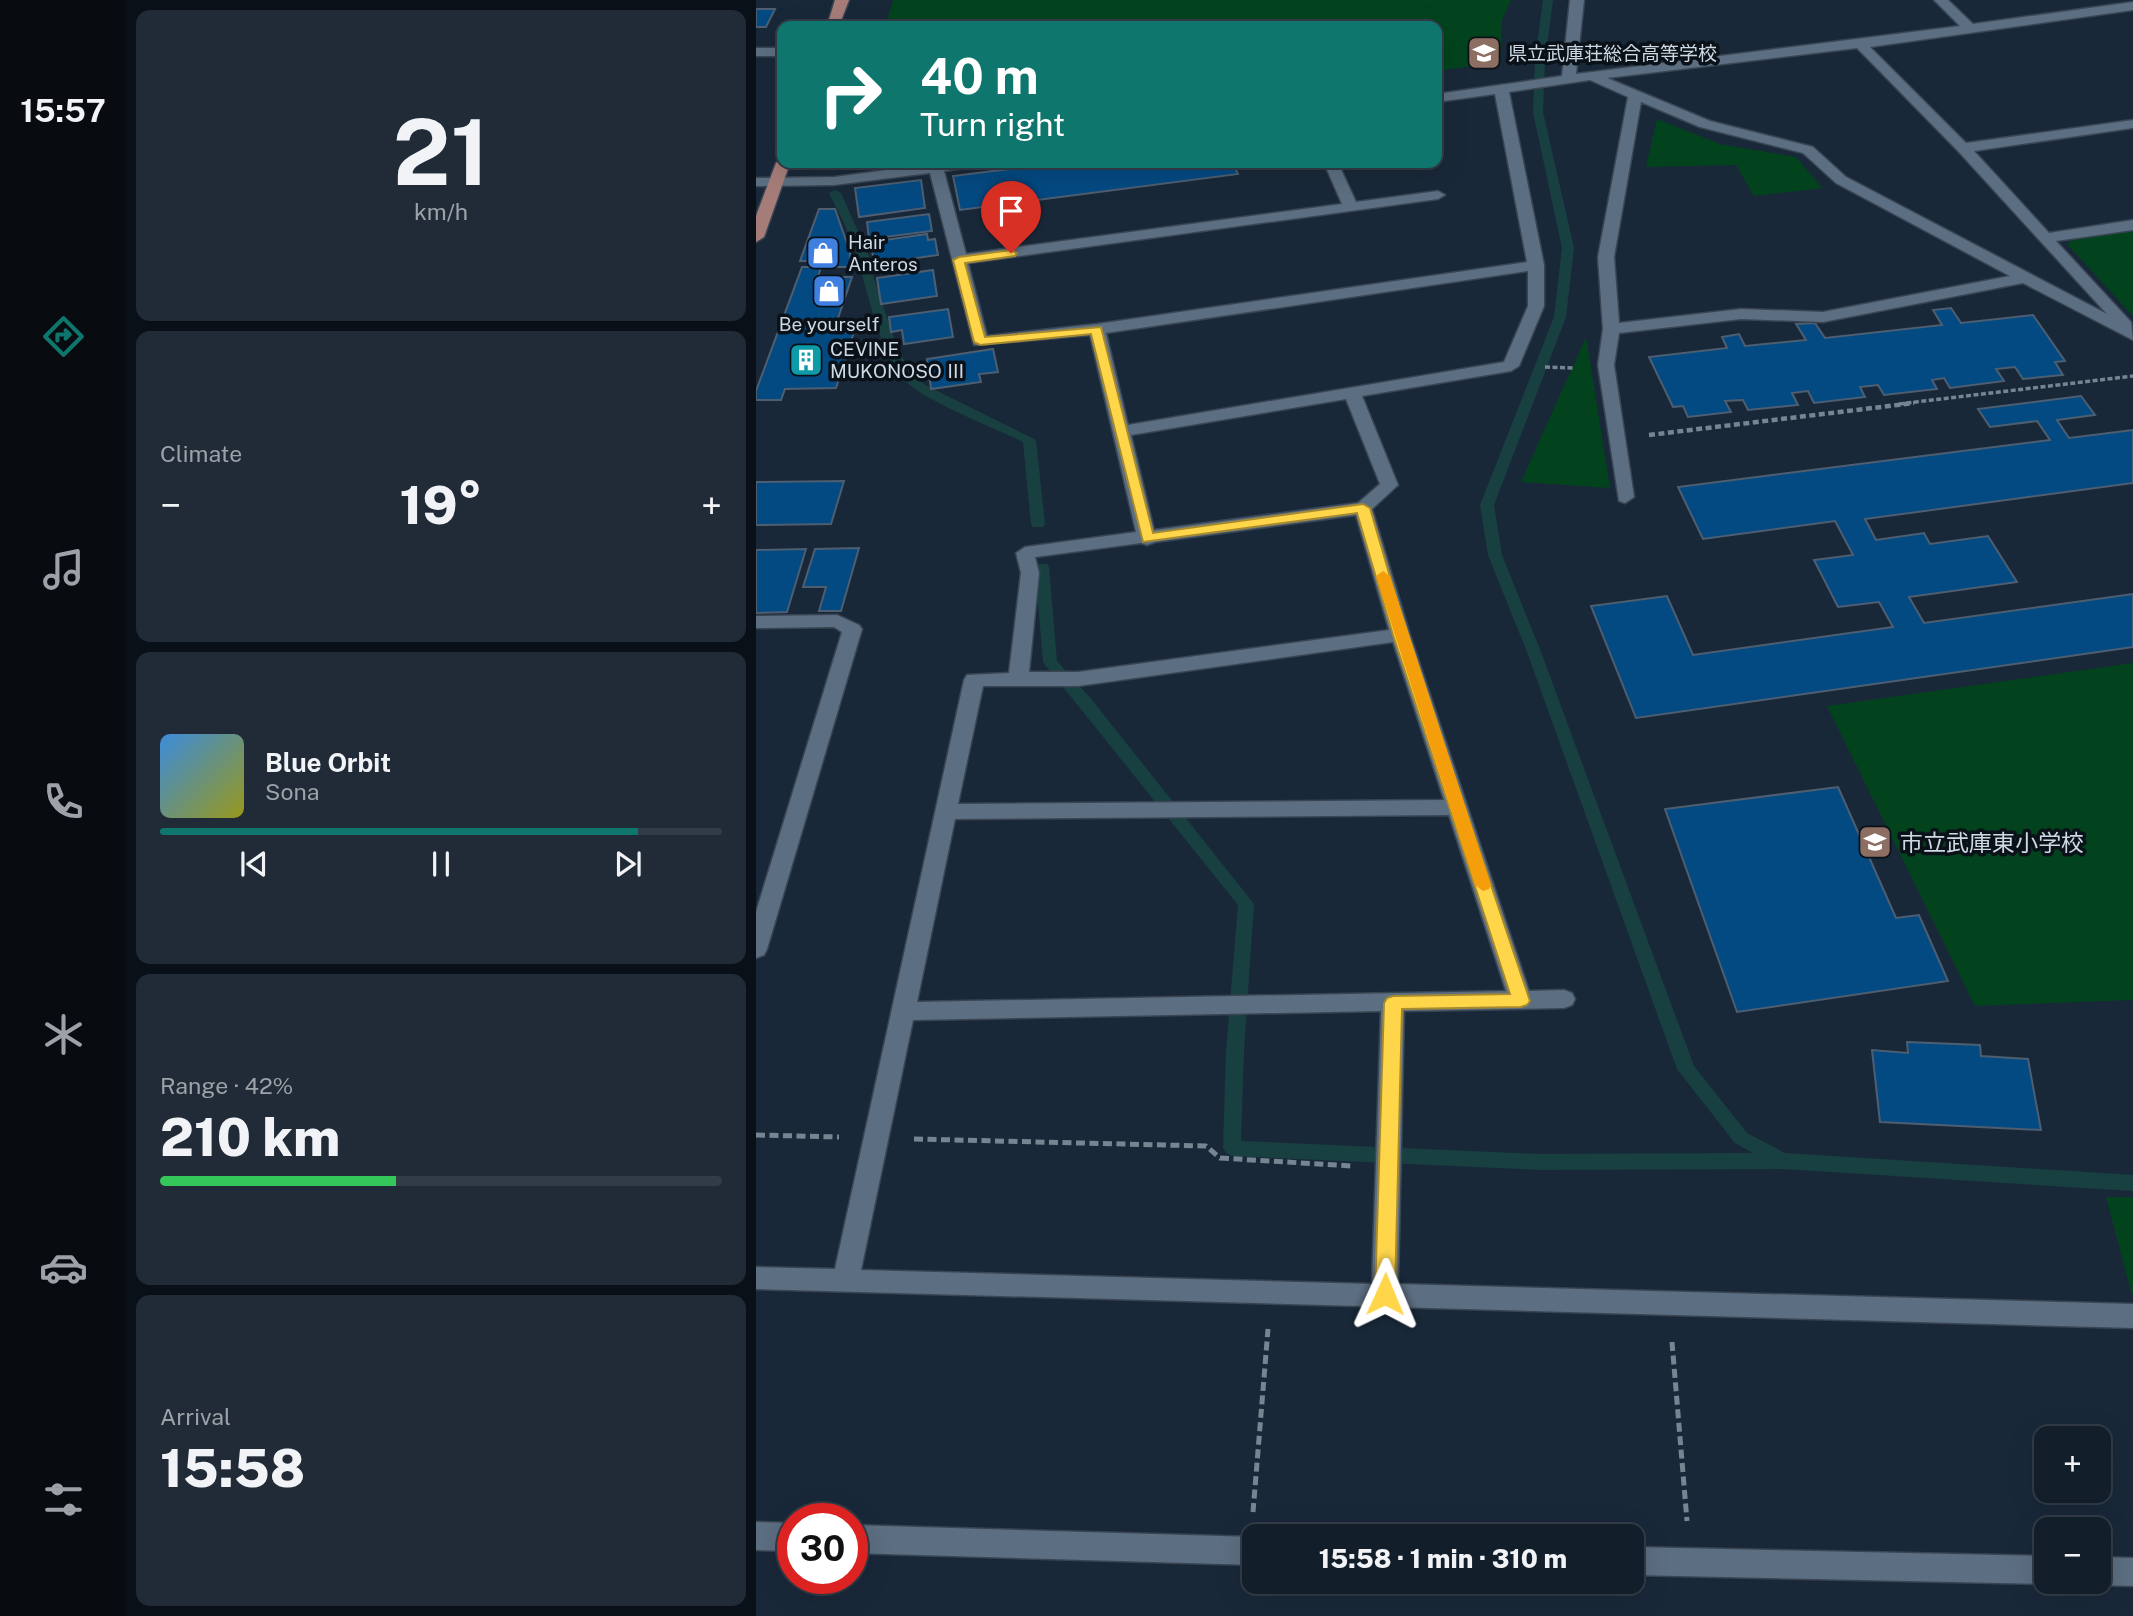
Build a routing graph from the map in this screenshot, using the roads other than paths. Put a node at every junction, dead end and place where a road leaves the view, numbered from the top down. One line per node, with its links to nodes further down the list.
1 (842, 0): 5 (main road)
2 (1577, 0): 11 (street)
3 (1941, 0): 6 (street)
4 (2133, 6): 6 (street)
5 (835, 21)
6 (1969, 28): 7 (street)
7 (1860, 44): 10 (street); 16 (street)
8 (756, 52): 9 (street)
9 (777, 52)
10 (1593, 78): 11 (street); 13 (street)
11 (1568, 79): 12 (street)
12 (1501, 89): 14 (street); 28 (street)
13 (1635, 95): 29 (street); 31 (street)
14 (1442, 97)
15 (2133, 124): 16 (street)
16 (1963, 148): 26 (street)
17 (781, 168): 20 (main road)
18 (936, 168): 20 (street); 27 (street)
19 (1333, 168): 23 (street)
20 (776, 181): 21 (street); 25 (main road)
21 (756, 182)
22 (1438, 195): 23 (street)
23 (1351, 207): 27 (street)
24 (2133, 225): 26 (street)
25 (756, 237)
26 (2043, 238): 32 (street)
27 (959, 260): 30 (street)
28 (1536, 265): 30 (street); 33 (street)
29 (2025, 278): 31 (street); 32 (street)
30 (1097, 329): 34 (street)
31 (1611, 329): 35 (street)
32 (2133, 334)
33 (1352, 393): 34 (street); 36 (street)
34 (1121, 431): 37 (street)
35 (1625, 496)
36 (1363, 508): 37 (street); 39 (street)
37 (1147, 539): 40 (street)
38 (756, 622): 43 (street)
39 (1400, 635): 40 (street); 41 (street)
40 (1018, 679): 42 (street)
41 (1457, 807): 42 (street); 45 (street)
42 (945, 812): 47 (street)
43 (756, 949)
44 (1564, 999): 45 (street)
45 (1521, 1001): 46 (street)
46 (1393, 1003): 47 (street); 50 (street)
47 (903, 1011): 49 (street)
48 (756, 1278): 49 (street)
49 (846, 1279): 50 (street)
50 (1385, 1294): 51 (street)
51 (2133, 1316)
52 (756, 1536): 53 (street)
53 (777, 1537)
54 (868, 1539): 55 (street)
55 (1242, 1551)
56 (1644, 1561): 57 (street)
57 (2034, 1570)
58 (2111, 1572): 59 (street)
59 (2133, 1572)

